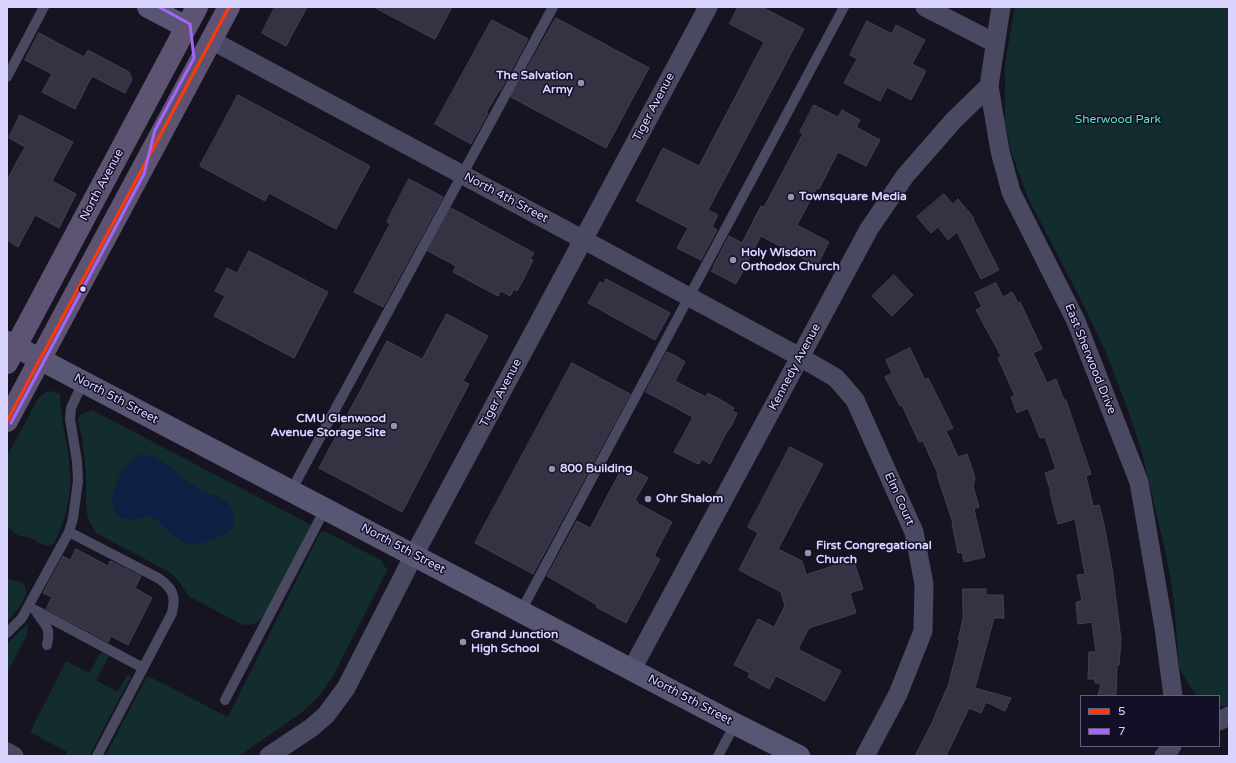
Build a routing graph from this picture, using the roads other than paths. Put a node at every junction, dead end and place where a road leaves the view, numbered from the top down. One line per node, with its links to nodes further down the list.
1 (44, 7): 14 (lane)
2 (148, 7): 11 (street)
3 (197, 7): 11 (main road, North Avenue)
4 (212, 7): 12 (main road)
5 (229, 7): 12 (main road)
6 (553, 7): 17 (lane)
7 (708, 7): 18 (street, Tiger Avenue)
8 (844, 7): 19 (lane)
9 (924, 7): 13 (street)
10 (1001, 7): 13 (street, East Sherwood Drive)
11 (186, 27): 16 (main road); 20 (main road, North Avenue)
12 (211, 40): 16 (main road); 17 (street, North 4th Street)
13 (995, 43): 15 (street, East Sherwood Drive)
14 (7, 78)
15 (989, 86): 21 (street, Kennedy Avenue); 35 (street, East Sherwood Drive)
16 (140, 172): 22 (main road)
17 (463, 175): 18 (street, North 4th Street); 25 (lane)
18 (584, 240): 19 (street, North 4th Street); 28 (street, Tiger Avenue)
19 (688, 297): 21 (street, North 4th Street); 30 (lane)
20 (10, 350): 22 (street, North 5th Street)
21 (800, 357): 34 (street, Kennedy Avenue); 47 (street, Elm Court)
22 (40, 359): 23 (street, North 5th Street); 24 (main road)
23 (83, 382): 25 (street, North 5th Street); 27 (lane)
24 (7, 421)
25 (291, 491): 26 (street, North 5th Street)
26 (325, 509): 28 (street, North 5th Street); 36 (lane)
27 (68, 532): 29 (lane); 33 (lane)
28 (414, 555): 30 (street, North 5th Street); 44 (street, Tiger Avenue)
29 (33, 607): 31 (lane); 32 (lane); 33 (lane)
30 (521, 611): 34 (street, North 5th Street)
31 (7, 633)
32 (48, 645)
33 (143, 668): 43 (lane)
34 (632, 669): 39 (street, North 5th Street)
35 (1173, 695)
36 (225, 700)
37 (1229, 716): 38 (street)
38 (1220, 720)
39 (735, 724): 45 (lane); 46 (street, North 5th Street)
40 (1171, 747): 48 (street)
41 (7, 752): 42 (street)
42 (14, 756)
43 (97, 756)
44 (269, 756)
45 (718, 756)
46 (799, 756)
47 (865, 756)
48 (1164, 756)

